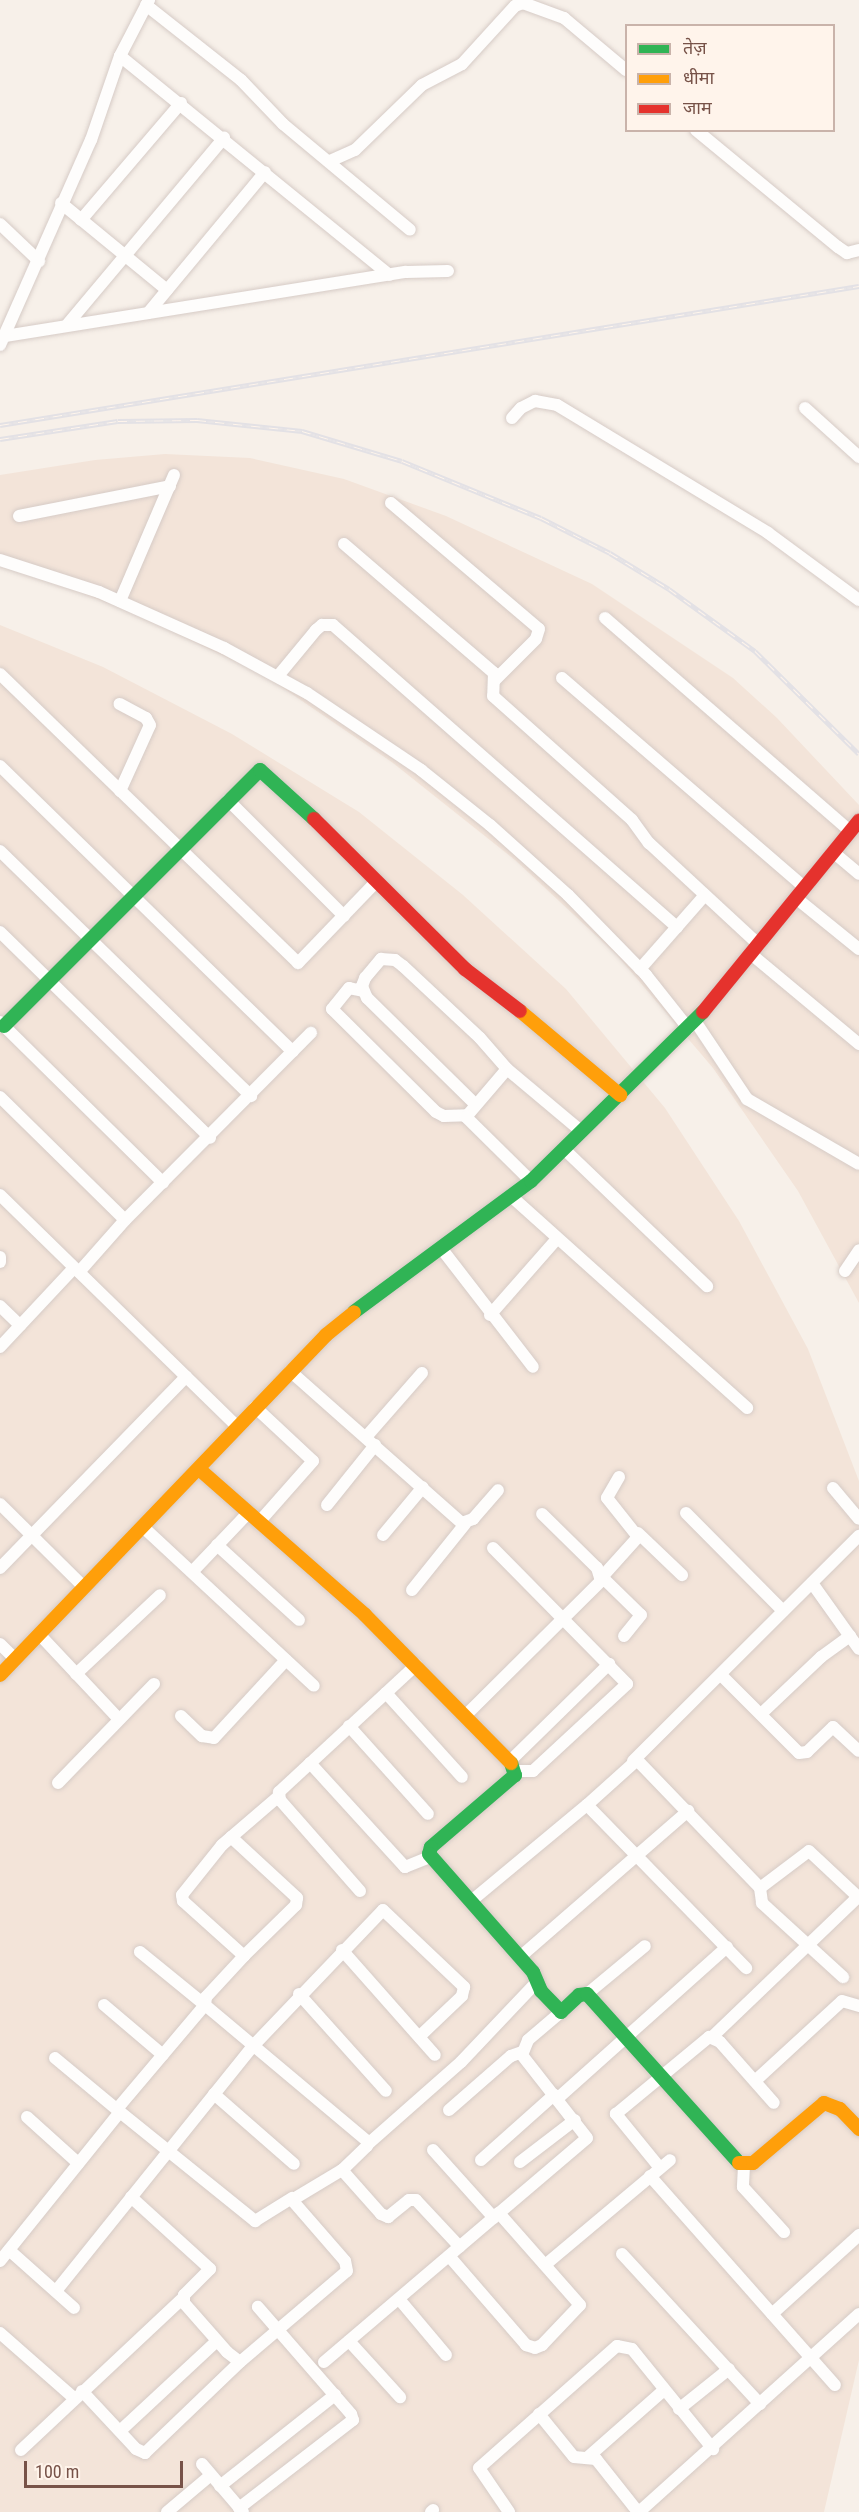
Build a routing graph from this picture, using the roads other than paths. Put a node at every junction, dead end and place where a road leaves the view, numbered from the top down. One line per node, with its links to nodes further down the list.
1 (148, 2): 2 (street); 7 (street)
2 (120, 56): 4 (street); 9 (street)
3 (625, 68): 7 (street)
4 (181, 104): 6 (street); 10 (street)
5 (698, 132): 13 (street)
6 (224, 138): 8 (street); 14 (street)
7 (330, 161): 12 (street)
8 (266, 172): 17 (street); 18 (street)
9 (61, 203): 10 (street); 15 (street)
10 (81, 220): 14 (street)
11 (0, 224): 15 (street)
12 (411, 230)
13 (859, 250)
14 (125, 256): 18 (street); 20 (street)
15 (39, 261): 21 (street)
16 (447, 271): 17 (street)
17 (388, 275): 19 (street)
18 (167, 290): 19 (street)
19 (148, 313): 20 (street)
20 (66, 326): 21 (street)
21 (3, 340)
22 (805, 408): 24 (street)
23 (512, 418): 29 (street)
24 (859, 457)
25 (392, 503): 35 (street)
26 (19, 516): 30 (street)
27 (344, 544): 35 (street)
28 (0, 560): 30 (street)
29 (859, 600)
30 (120, 601): 33 (street)
31 (605, 618): 40 (street)
32 (0, 674): 38 (street)
33 (278, 676): 50 (street); 55 (street)
34 (562, 678): 46 (street)
35 (495, 681): 48 (street)
36 (120, 704): 38 (street)
37 (0, 766): 47 (street)
38 (120, 791): 41 (street)
39 (228, 800): 41 (street); 45 (street); 49 (street)
40 (855, 826): 43 (street)
41 (179, 848): 47 (street); 49 (street)
42 (0, 851): 52 (street)
43 (833, 852): 44 (street); 46 (street)
44 (859, 874)
45 (377, 880): 49 (street); 64 (street)
46 (801, 893): 53 (street); 54 (street)
47 (134, 894): 52 (street); 62 (street)
48 (705, 895): 50 (street); 53 (street)
49 (344, 916)
50 (677, 927): 55 (street)
51 (0, 932): 56 (street)
52 (91, 939): 56 (street); 65 (street)
53 (755, 949): 59 (street); 61 (street)
54 (859, 949)
55 (640, 969): 59 (street)
56 (50, 981): 58 (street); 70 (street)
57 (363, 991): 63 (street); 67 (street); 68 (street)
58 (2, 1024): 74 (street)
59 (692, 1025): 64 (street); 72 (street)
60 (311, 1034): 62 (street)
61 (859, 1044)
62 (293, 1052): 65 (street)
63 (507, 1069): 67 (street); 69 (street)
64 (620, 1095): 69 (street)
65 (251, 1096): 70 (street)
66 (0, 1097): 77 (street)
67 (474, 1103): 68 (street)
68 (467, 1115): 73 (street)
69 (581, 1131): 71 (street)
70 (210, 1138): 74 (street)
71 (565, 1150): 73 (street); 85 (street)
72 (859, 1164)
73 (531, 1181): 76 (street)
74 (164, 1183): 77 (street)
75 (0, 1196): 83 (street)
76 (512, 1197): 78 (street); 79 (street)
77 (125, 1220): 83 (street)
78 (556, 1240): 87 (street); 95 (street)
79 (441, 1248): 87 (street); 91 (street)
80 (859, 1250): 84 (street)
81 (0, 1257): 82 (street)
82 (0, 1262)
83 (76, 1270): 88 (street); 93 (street)
84 (845, 1270)
85 (707, 1286)
86 (0, 1306): 88 (street)
87 (490, 1315): 90 (street)
88 (20, 1325): 89 (street)
89 (0, 1347)
90 (533, 1367)
91 (290, 1371): 94 (street); 97 (street)
92 (422, 1373): 97 (street)
93 (186, 1377): 96 (street); 113 (street)
94 (255, 1407): 96 (street); 109 (street)
95 (747, 1408)
96 (237, 1426): 98 (street)
97 (370, 1441): 100 (street); 104 (street)
98 (199, 1469): 105 (street); 111 (street)
99 (619, 1477): 112 (street)
100 (423, 1487): 110 (street); 114 (street)
101 (833, 1488): 108 (street)
102 (498, 1490): 110 (street)
103 (0, 1504): 113 (street)
104 (327, 1504)
105 (249, 1512): 109 (street); 116 (street)
106 (686, 1513): 126 (street)
107 (542, 1514): 121 (street)
108 (859, 1519)
109 (260, 1521): 137 (street)
110 (465, 1524): 124 (street)
111 (143, 1527): 119 (street); 123 (street)
112 (638, 1533): 120 (street); 121 (street)
113 (31, 1535): 118 (street); 123 (street)
114 (383, 1535)
115 (859, 1536): 122 (street)
116 (217, 1545): 119 (street); 128 (street)
117 (493, 1548): 127 (street)
118 (0, 1568)
119 (192, 1572): 135 (street)
120 (682, 1575)
121 (602, 1577): 127 (street); 130 (street)
122 (812, 1583): 126 (street); 131 (street)
123 (84, 1587): 129 (street)
124 (412, 1590)
125 (160, 1595): 138 (street)
126 (783, 1611): 139 (street)
127 (564, 1619): 136 (street); 145 (street)
128 (299, 1620)
129 (39, 1634): 134 (street); 138 (street)
130 (624, 1636)
131 (850, 1636): 133 (street); 144 (street)
132 (0, 1644): 134 (street)
133 (859, 1649)
134 (15, 1659): 140 (street)
135 (286, 1660): 142 (street); 146 (street)
136 (609, 1664): 152 (street); 152 (street)
137 (416, 1665): 143 (street); 145 (street)
138 (76, 1674): 147 (street)
139 (721, 1674): 144 (street); 150 (street)
140 (0, 1675)
141 (154, 1684): 147 (street)
142 (314, 1686)
143 (386, 1693): 148 (street); 153 (street)
144 (761, 1714): 149 (street)
145 (466, 1715): 152 (street)
146 (181, 1716)
147 (118, 1718): 154 (street)
148 (349, 1726): 151 (street); 158 (street)
149 (859, 1751)
150 (633, 1761): 156 (street); 157 (street)
151 (310, 1763): 155 (street); 161 (street)
152 (514, 1766): 161 (street)
153 (462, 1777)
154 (58, 1782)
155 (279, 1796): 159 (street); 163 (street)
156 (587, 1805): 160 (street); 165 (street)
157 (688, 1811): 160 (street); 162 (street)
158 (428, 1814)
159 (231, 1837): 171 (street); 171 (street)
160 (636, 1855): 168 (street); 172 (street)
161 (430, 1857): 165 (street)
162 (760, 1888): 164 (street); 166 (street)
163 (360, 1891)
164 (859, 1897): 166 (street)
165 (470, 1902): 172 (street)
166 (808, 1944): 174 (street); 183 (street)
167 (645, 1946): 177 (street)
168 (727, 1947): 173 (street); 184 (street)
169 (342, 1950): 176 (street); 182 (street); 182 (street)
170 (140, 1952): 179 (street)
171 (244, 1956): 179 (street)
172 (520, 1957): 175 (street)
173 (746, 1968)
174 (843, 1977)
175 (537, 1982): 181 (street); 201 (street)
176 (298, 1994): 185 (street); 192 (street)
177 (587, 1994): 181 (street); 184 (street)
178 (104, 2005): 187 (street)
179 (206, 2005): 185 (street); 187 (street)
180 (859, 2006): 191 (street)
181 (561, 2012): 186 (street)
182 (419, 2037): 188 (street)
183 (712, 2037): 190 (street); 191 (street)
184 (627, 2039): 190 (street); 194 (street)
185 (253, 2046): 193 (street); 201 (street)
186 (522, 2052): 194 (street); 196 (street)
187 (163, 2055): 197 (street)
188 (435, 2055)
189 (55, 2058): 197 (street)
190 (661, 2076): 208 (street); 209 (street)
191 (755, 2081): 195 (street)
192 (386, 2091)
193 (214, 2094): 202 (street); 207 (street)
194 (556, 2097): 199 (street); 204 (street)
195 (774, 2103)
196 (449, 2110)
197 (119, 2111): 202 (street); 206 (street)
198 (27, 2117): 206 (street)
199 (575, 2120): 205 (street); 213 (street)
200 (859, 2129): 208 (street)
201 (368, 2144): 210 (street)
202 (168, 2150): 211 (street); 212 (street)
203 (434, 2150): 213 (street)
204 (481, 2160)
205 (520, 2162)
206 (78, 2163): 217 (street)
207 (294, 2164)
208 (744, 2166): 214 (street)
209 (660, 2168): 221 (street); 228 (street)
210 (342, 2170): 212 (street); 216 (street)
211 (130, 2197): 222 (street); 223 (street)
212 (292, 2198): 229 (street)
213 (496, 2216): 216 (street); 221 (street)
214 (784, 2232)
215 (859, 2235): 228 (street)
216 (460, 2247): 219 (street)
217 (9, 2250): 220 (street); 222 (street)
218 (622, 2253): 237 (street)
219 (449, 2256): 221 (street); 224 (street)
220 (0, 2261)
221 (545, 2265)
222 (56, 2291): 226 (street)
223 (183, 2298): 231 (street); 240 (street)
224 (399, 2299): 232 (street); 233 (street)
225 (258, 2307): 229 (street)
226 (74, 2308)
227 (859, 2313): 234 (street)
228 (772, 2314): 234 (street)
229 (278, 2330): 235 (street); 241 (street)
230 (0, 2333): 240 (street)
231 (217, 2341): 235 (street); 246 (street)
232 (349, 2341): 236 (street); 242 (street)
233 (446, 2355)
234 (810, 2358): 238 (street); 243 (street)
235 (240, 2362): 246 (street)
236 (324, 2362)
237 (729, 2369): 243 (street); 244 (street)
238 (835, 2385)
239 (664, 2390): 244 (street); 245 (street); 249 (street)
240 (78, 2395): 246 (street); 248 (street)
241 (335, 2395): 252 (street); 253 (street)
242 (400, 2397)
243 (760, 2404): 247 (street)
244 (680, 2409): 247 (street)
245 (539, 2414): 249 (street); 255 (street)
246 (120, 2430)
247 (713, 2449): 256 (street)
248 (21, 2450)
249 (588, 2457): 256 (street)
250 (202, 2464): 251 (street)
251 (211, 2475): 252 (street); 254 (street)
252 (220, 2486): 253 (street)
253 (241, 2510)
254 (166, 2512)
255 (509, 2512)
256 (639, 2512)

